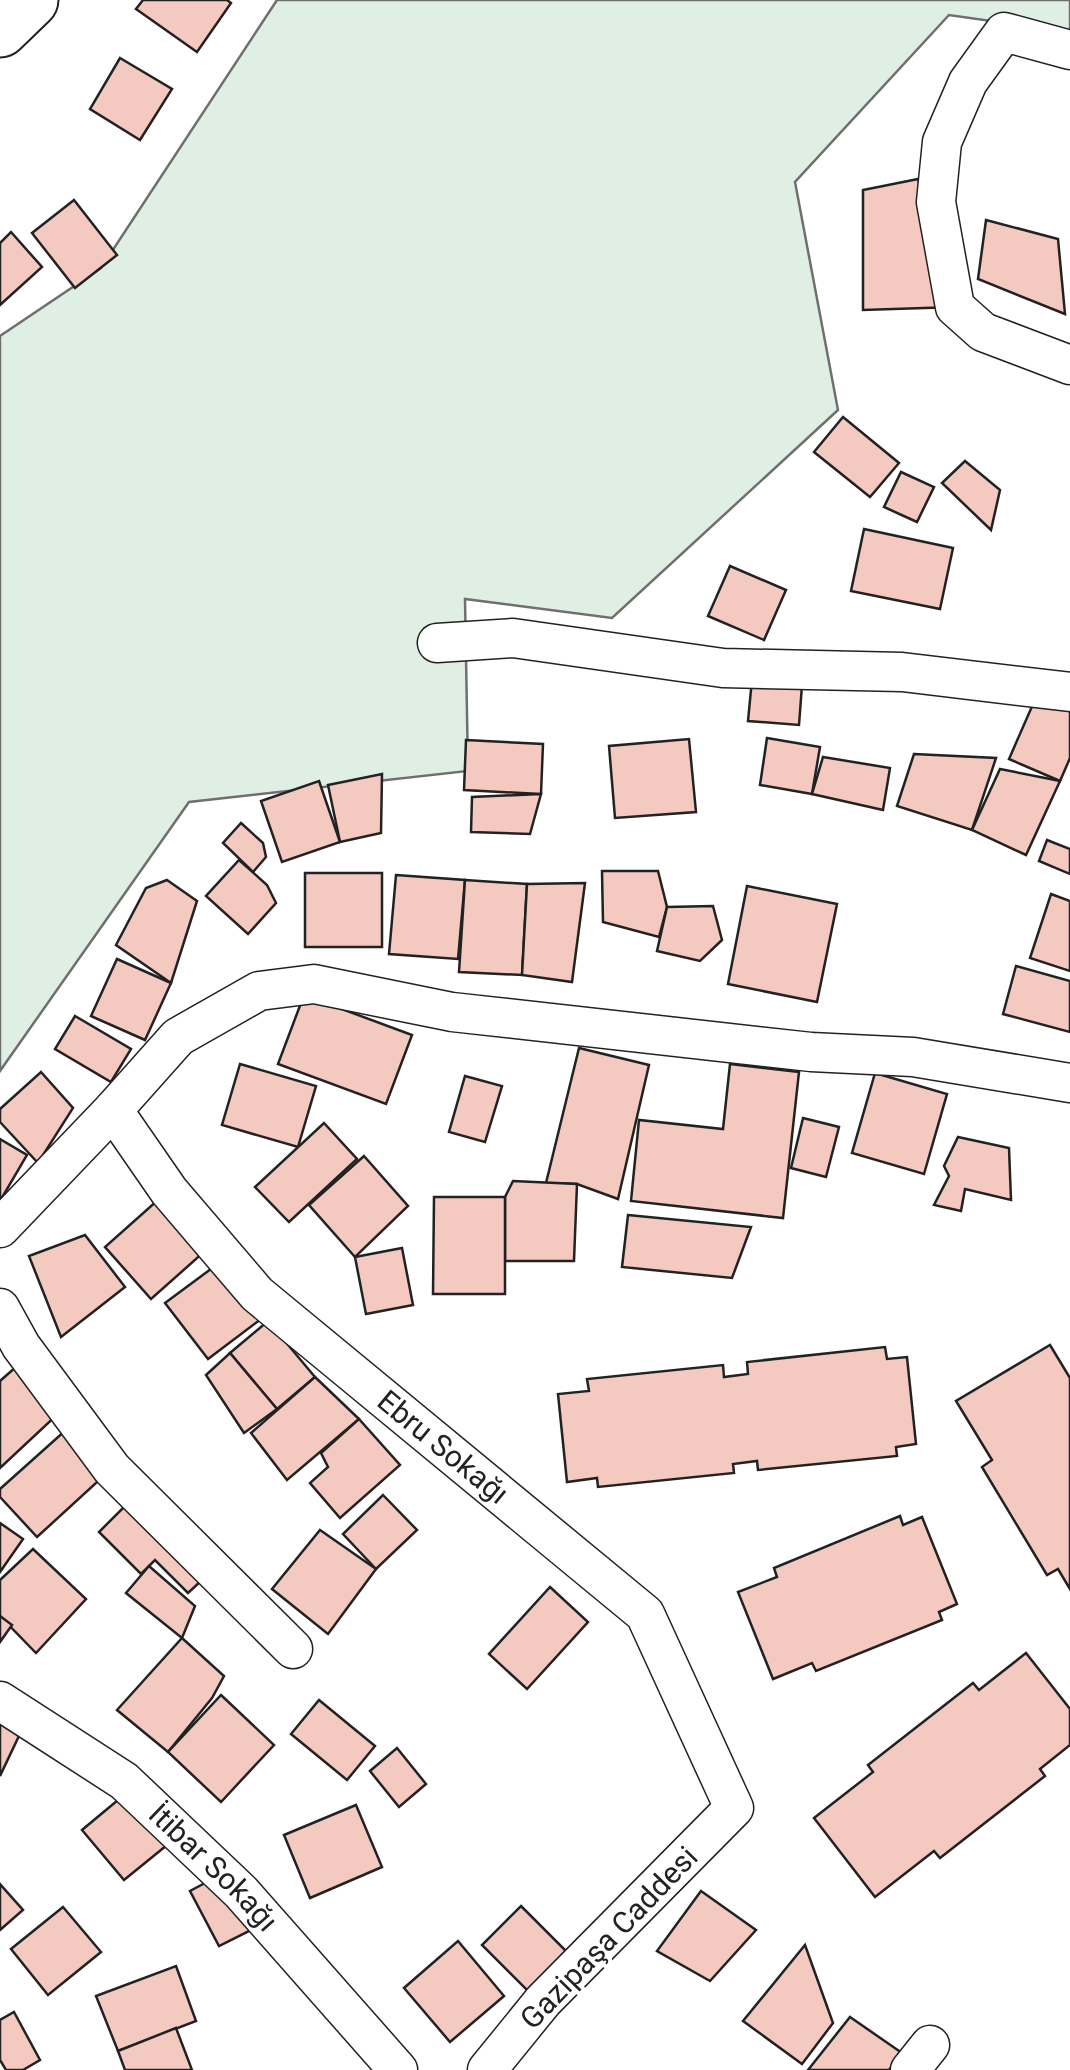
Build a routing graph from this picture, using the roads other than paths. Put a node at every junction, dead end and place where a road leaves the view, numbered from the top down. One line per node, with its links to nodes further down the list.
1 (30, 0): 2 (main road)
2 (0, 29)
3 (1070, 50): 4 (street)
4 (1070, 365)
5 (437, 643): 6 (street)
6 (1070, 692)
7 (1070, 1083): 8 (street)
8 (113, 1110): 9 (street); 13 (street, Ebru Sokağı)
9 (0, 1228)
10 (0, 1308): 11 (street)
11 (293, 1649)
12 (0, 1701): 14 (street, İtibar Sokağı)
13 (734, 1808): 15 (street, Gazipaşa Caddesi)
14 (398, 2070)
15 (487, 2070)

